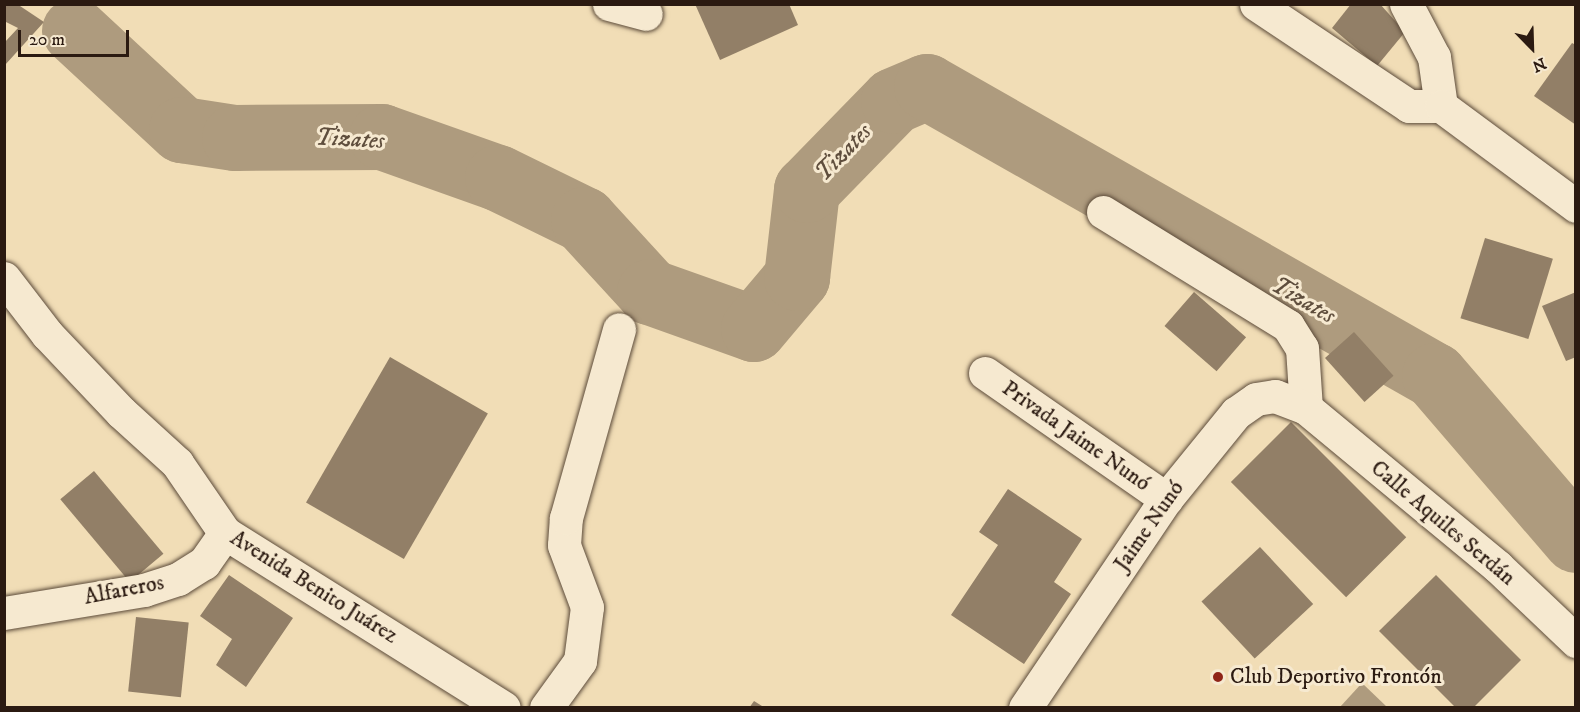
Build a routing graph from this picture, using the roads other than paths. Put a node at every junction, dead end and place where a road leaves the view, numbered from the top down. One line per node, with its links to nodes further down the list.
1 (609, 4): 4 (street)
2 (1257, 4): 5 (street)
3 (1406, 4): 5 (street)
4 (646, 14)
5 (1441, 106): 6 (street)
6 (1575, 206)
7 (1103, 212): 11 (street)
8 (4, 278): 13 (street, Avenida Benito Juárez)
9 (619, 329): 17 (street)
10 (985, 373): 12 (street, Privada Jaime Nunó)
11 (1306, 408): 12 (street, Jaime Nunó); 15 (street, Calle Aquiles Serdán)
12 (1166, 499): 18 (street, Jaime Nunó)
13 (225, 533): 14 (street, Alfareros); 16 (street, Avenida Benito Juárez)
14 (4, 613)
15 (1575, 641)
16 (504, 708)
17 (546, 708)
18 (1025, 708)

